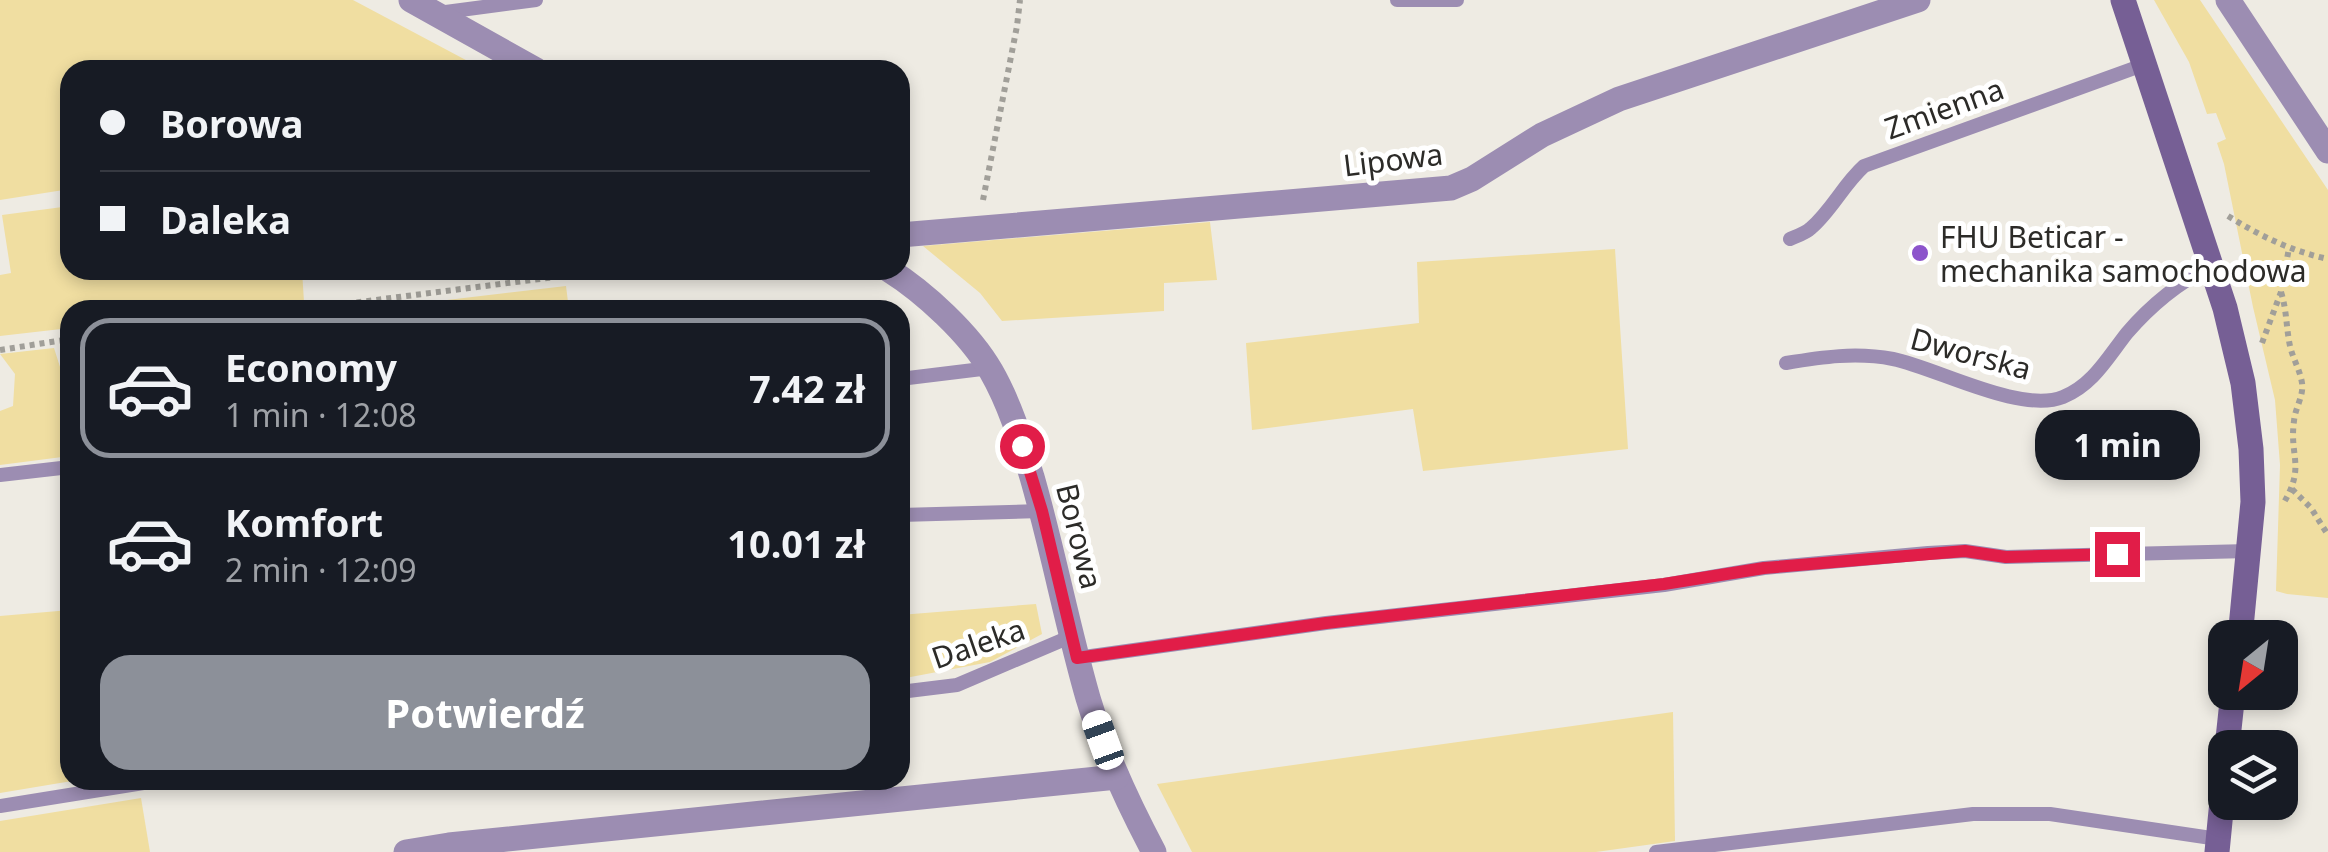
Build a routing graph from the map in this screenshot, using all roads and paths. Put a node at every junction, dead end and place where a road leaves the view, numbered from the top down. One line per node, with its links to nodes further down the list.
1 (411, 0): 9 (street)
2 (536, 0): 9 (lane)
3 (1020, 0): 14 (path)
4 (1397, 0): 5 (lane)
5 (1457, 0)
6 (1918, 0): 14 (street, Lipowa)
7 (2123, 0): 11 (street)
8 (2228, 0): 12 (street)
9 (434, 13): 10 (street)
10 (518, 60)
11 (2143, 65): 16 (lane, Zmienna); 19 (street)
12 (2328, 151)
13 (2228, 216): 17 (path)
14 (977, 228): 15 (street, Lipowa)
15 (910, 234)
16 (1790, 239)
17 (2289, 248): 18 (path); 22 (path)
18 (2328, 259)
19 (2210, 266): 27 (lane, Dworska); 37 (street)
20 (532, 280): 23 (path)
21 (901, 280): 28 (street, Borowa)
22 (2280, 292): 26 (path); 32 (path)
23 (375, 300)
24 (60, 341): 25 (path)
25 (0, 350)
26 (2258, 351)
27 (1786, 363)
28 (990, 368): 29 (lane); 33 (street, Borowa)
29 (910, 377)
30 (60, 468): 31 (lane)
31 (0, 475)
32 (2292, 489): 35 (path); 36 (path)
33 (1042, 511): 34 (lane); 39 (street, Borowa)
34 (910, 515)
35 (2274, 516)
36 (2328, 536)
37 (2249, 552): 38 (street); 39 (lane, Daleka)
38 (2242, 620)
39 (1074, 647): 40 (lane, Daleka); 41 (street, Borowa)
40 (910, 691)
41 (1117, 777): 46 (street); 47 (street, Borowa)
42 (100, 790): 43 (lane)
43 (0, 806)
44 (2220, 820): 45 (street)
45 (2217, 846): 48 (lane)
46 (406, 852)
47 (1154, 852)
48 (1656, 852)

